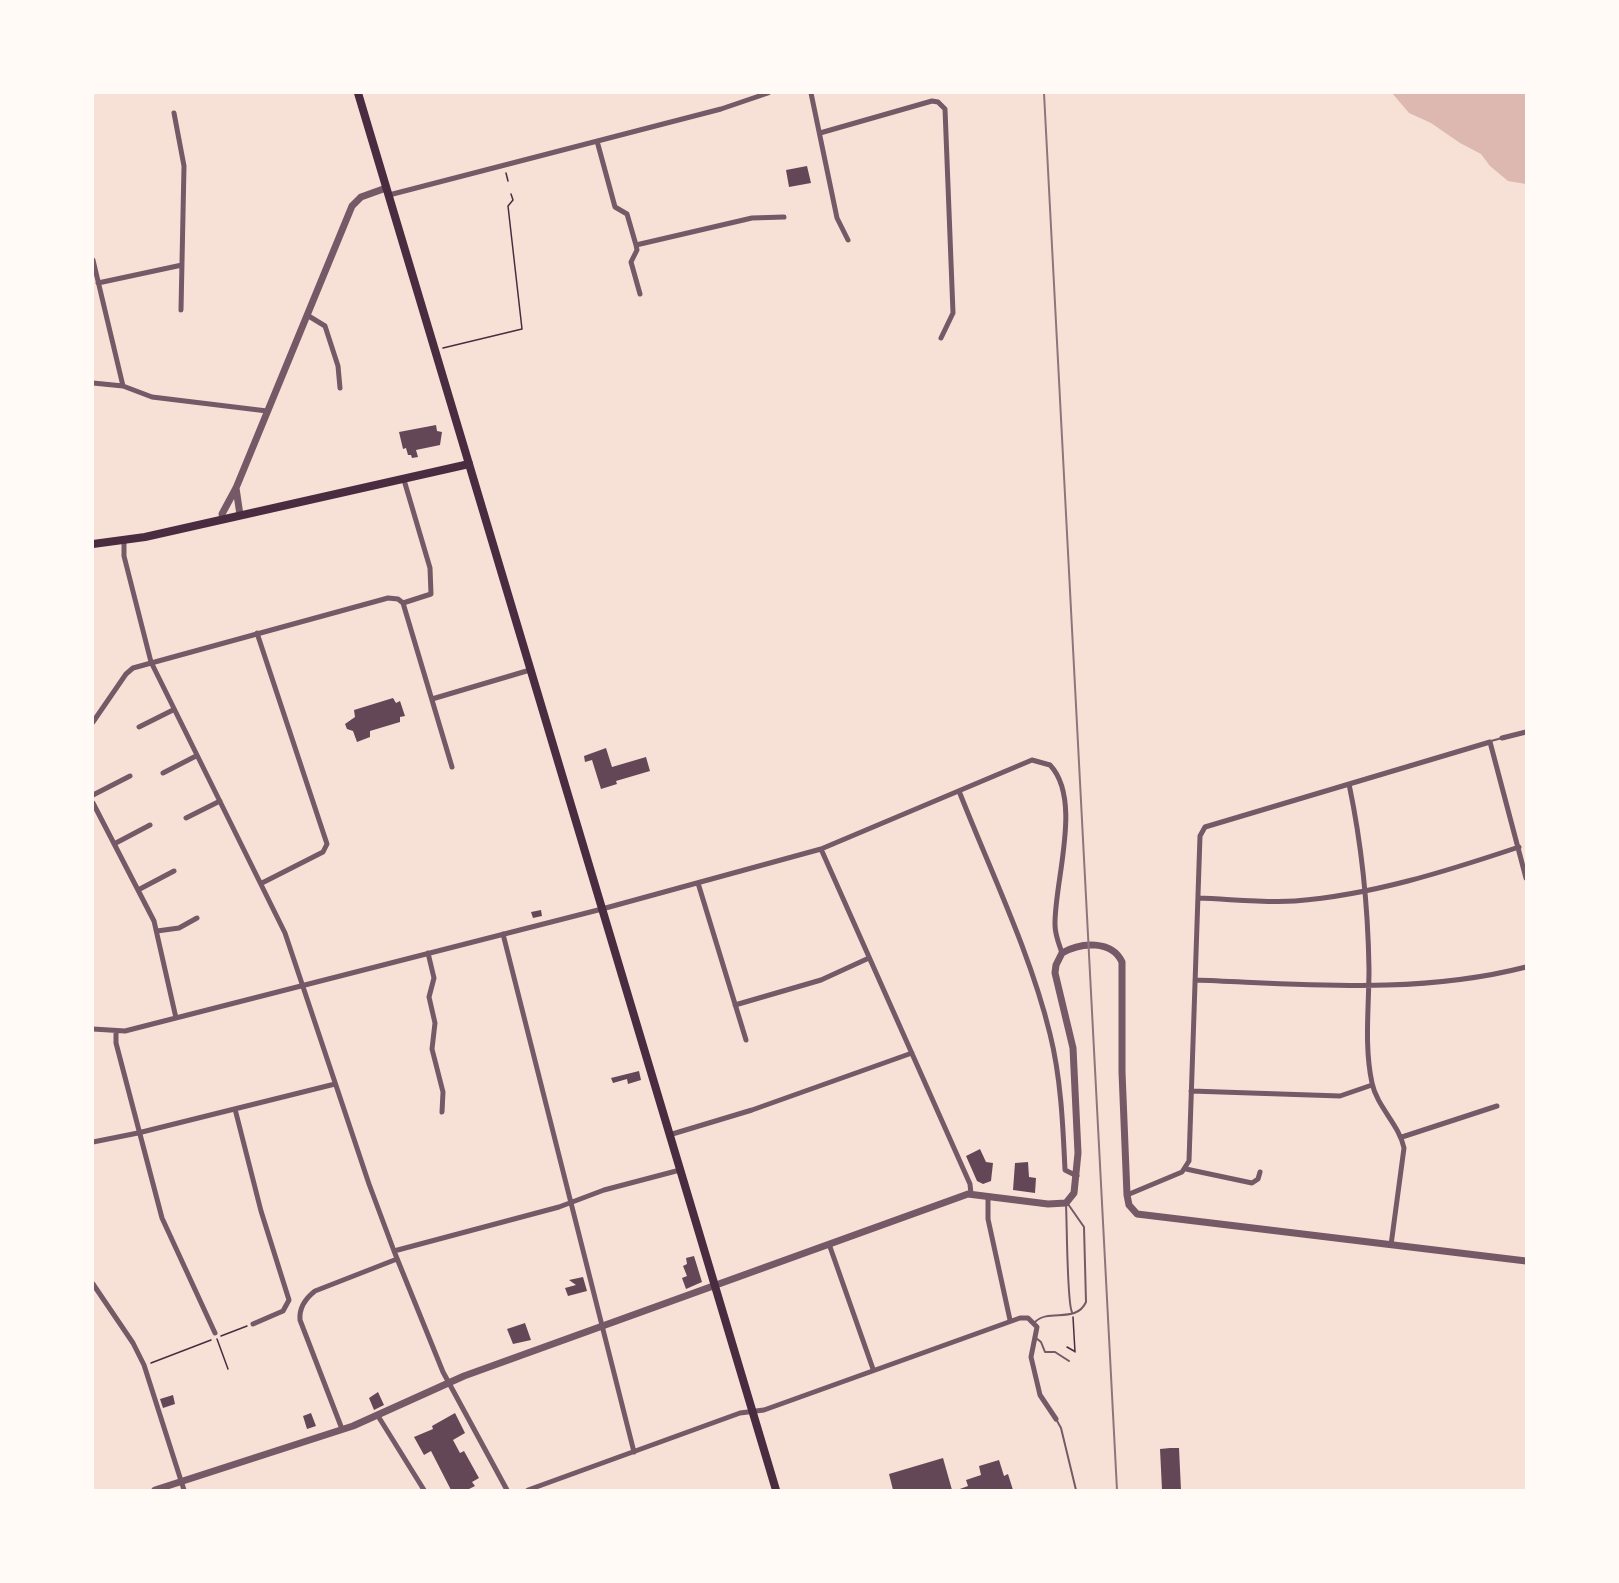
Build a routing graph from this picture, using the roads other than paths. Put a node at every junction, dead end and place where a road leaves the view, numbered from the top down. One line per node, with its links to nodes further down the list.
1 (358, 93): 7 (main road)
2 (768, 93): 6 (street)
3 (811, 93): 5 (street)
4 (174, 113): 12 (street)
5 (820, 133): 9 (street); 17 (street)
6 (597, 141): 7 (street); 10 (street)
7 (388, 191): 16 (street); 22 (main road)
8 (784, 217): 10 (street)
9 (848, 240)
10 (636, 246): 14 (street)
11 (93, 260): 13 (street)
12 (182, 265): 13 (street); 15 (street)
13 (98, 283): 19 (street)
14 (640, 294)
15 (180, 310)
16 (307, 315): 20 (street); 21 (street)
17 (941, 338)
18 (93, 383): 19 (street)
19 (123, 386): 21 (street)
20 (340, 388)
21 (267, 411): 24 (street)
22 (469, 464): 23 (main road); 32 (main road)
23 (404, 480): 25 (main road); 29 (street)
24 (237, 488): 25 (street); 26 (street)
25 (240, 515): 26 (main road)
26 (223, 519): 27 (main road)
27 (124, 540): 28 (main road); 31 (street)
28 (93, 544)
29 (403, 603): 30 (street); 33 (street)
30 (257, 633): 31 (street); 56 (street)
31 (151, 662): 34 (street); 35 (street)
32 (530, 670): 33 (street); 61 (main road)
33 (432, 699): 41 (street)
34 (173, 710): 36 (street); 40 (street)
35 (93, 722)
36 (139, 728)
37 (1526, 732): 38 (street)
38 (1502, 738): 39 (lane)
39 (1490, 742): 44 (street); 52 (street)
40 (196, 756): 42 (street); 47 (street)
41 (452, 767)
42 (164, 773)
43 (130, 776): 46 (street)
44 (1349, 784): 59 (street); 60 (street)
45 (959, 790): 53 (street); 65 (street); 91 (street)
46 (93, 795)
47 (220, 801): 49 (street); 56 (street)
48 (93, 803): 51 (street)
49 (186, 818)
50 (150, 825): 51 (street)
51 (114, 844): 58 (street)
52 (1519, 847): 55 (street); 59 (street)
53 (821, 849): 57 (street); 67 (street)
54 (174, 871): 58 (street)
55 (1526, 878)
56 (262, 883): 70 (street)
57 (698, 883): 61 (street); 72 (street)
58 (138, 890): 63 (street)
59 (1367, 891): 60 (street); 71 (street)
60 (1198, 898): 69 (street)
61 (602, 909): 64 (street); 85 (main road)
62 (197, 918): 63 (street)
63 (157, 931): 73 (street)
64 (503, 934): 66 (street); 96 (street)
65 (1062, 952): 91 (street); 93 (street)
66 (428, 953): 70 (street); 83 (street)
67 (869, 958): 72 (street); 77 (street)
68 (1526, 967): 71 (street)
69 (1195, 980): 71 (street); 80 (street)
70 (302, 985): 73 (street); 78 (street)
71 (1368, 987): 79 (street)
72 (735, 1005): 76 (street)
73 (176, 1018): 75 (street)
74 (93, 1029): 75 (street)
75 (116, 1031): 84 (street)
76 (746, 1040)
77 (912, 1053): 85 (street); 92 (street)
78 (335, 1084): 82 (street); 99 (street)
79 (1372, 1085): 80 (street); 86 (street)
80 (1191, 1091): 88 (street)
81 (1497, 1106): 86 (street)
82 (235, 1109): 84 (street); 107 (street)
83 (442, 1112)
84 (138, 1133): 87 (street); 109 (street)
85 (669, 1135): 89 (main road)
86 (1402, 1137): 98 (street)
87 (93, 1142)
88 (1185, 1169): 90 (street); 93 (street)
89 (680, 1170): 96 (street); 103 (main road)
90 (1260, 1172)
91 (1077, 1176): 95 (street)
92 (971, 1194): 94 (street); 97 (street)
93 (1127, 1195): 98 (street)
94 (988, 1196): 95 (street); 105 (street)
95 (1066, 1202): 104 (lane); 104 (lane)
96 (572, 1203): 99 (street); 108 (street)
97 (829, 1244): 103 (street); 112 (street)
98 (1391, 1245): 101 (street)
99 (394, 1251): 100 (street)
100 (397, 1259): 113 (street); 117 (street)
101 (1526, 1261)
102 (93, 1284): 119 (street)
103 (714, 1286): 108 (street); 114 (main road)
104 (1073, 1314): 106 (lane)
105 (1010, 1320): 106 (street); 112 (street)
106 (1035, 1322): 110 (street)
107 (253, 1324)
108 (602, 1326): 113 (street); 118 (street)
109 (215, 1335)
110 (1036, 1338): 111 (lane); 116 (street)
111 (1069, 1360)
112 (873, 1369): 114 (street)
113 (449, 1382): 115 (street); 123 (street)
114 (752, 1412): 118 (street); 125 (main road)
115 (378, 1416): 117 (street); 122 (street)
116 (1056, 1419): 126 (lane)
117 (342, 1429): 119 (street)
118 (634, 1452): 124 (street)
119 (181, 1481): 120 (street); 121 (street)
120 (155, 1490)
121 (184, 1490)
122 (424, 1490)
123 (507, 1490)
124 (528, 1490)
125 (776, 1490)
126 (1076, 1490)

